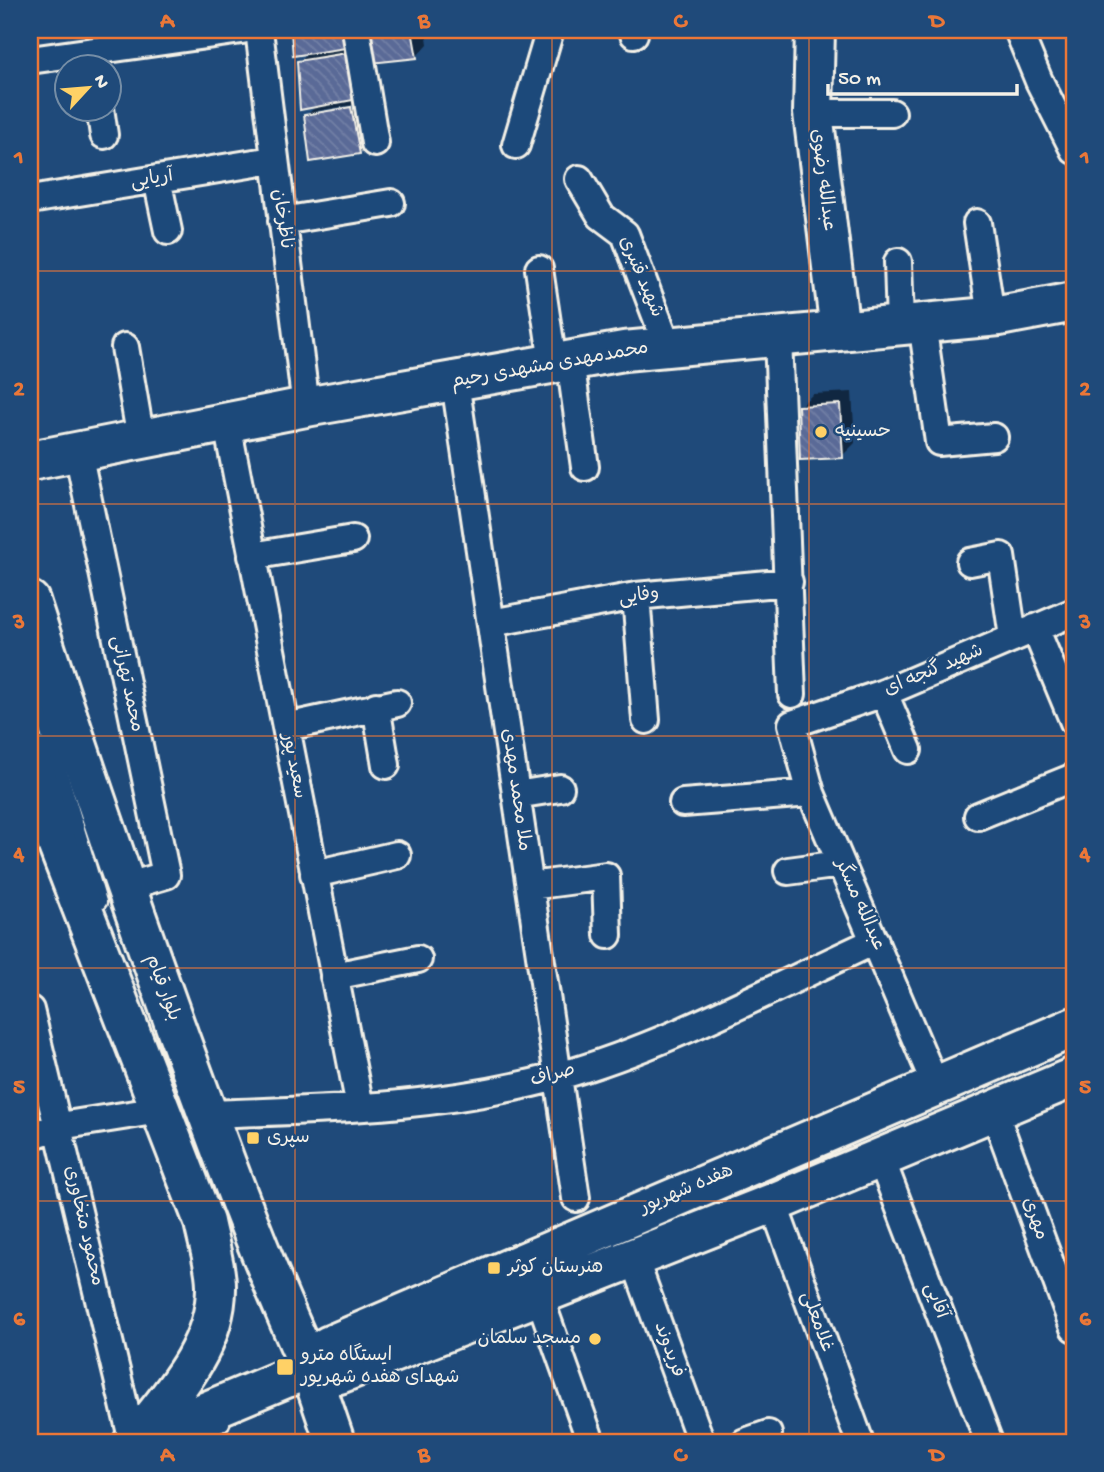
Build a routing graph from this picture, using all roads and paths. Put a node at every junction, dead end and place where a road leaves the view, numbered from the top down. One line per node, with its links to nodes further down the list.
1 (242, 30): 7 (street)
2 (258, 30): 17 (street, ناظرخان)
3 (356, 30): 14 (street)
4 (550, 30): 15 (street)
5 (815, 30): 10 (main road, عبدالله رضوی)
6 (1018, 30): 16 (street)
7 (122, 54)
8 (30, 60): 9 (street)
9 (52, 60)
10 (813, 113): 11 (street); 30 (main road, عبدالله رضوی)
11 (892, 113)
12 (102, 122): 13 (street)
13 (104, 135)
14 (375, 143)
15 (516, 145)
16 (1074, 150)
17 (273, 160): 18 (street, آریایی); 22 (street, ناظرخان)
18 (158, 179): 20 (street, آریایی); 24 (street)
19 (579, 180): 33 (street, شهید قنبری)
20 (30, 200)
21 (391, 203): 22 (street)
22 (282, 221): 36 (street, ناظرخان)
23 (977, 223): 28 (street)
24 (168, 231)
25 (898, 262): 29 (street)
26 (539, 269): 34 (street)
27 (1074, 302): 28 (main road, محمدمهدی مشهدی رحیم)
28 (991, 316): 29 (main road, محمدمهدی مشهدی رحیم)
29 (911, 324): 30 (main road, محمدمهدی مشهدی رحیم); 38 (street)
30 (840, 331): 31 (main road, محمدمهدی مشهدی رحیم)
31 (778, 337): 33 (main road, محمدمهدی مشهدی رحیم); 46 (street)
32 (125, 347): 39 (street)
33 (668, 347): 34 (main road, محمدمهدی مشهدی رحیم)
34 (561, 362): 35 (main road, محمدمهدی مشهدی رحیم); 42 (street)
35 (455, 382): 36 (main road, محمدمهدی مشهدی رحیم); 50 (street, ملا محمد مهدی)
36 (306, 407): 37 (main road, محمدمهدی مشهدی رحیم)
37 (227, 424): 39 (main road, محمدمهدی مشهدی رحیم); 44 (street, سعید پور)
38 (994, 437)
39 (141, 440): 40 (main road, محمدمهدی مشهدی رحیم)
40 (78, 452): 41 (main road, محمدمهدی مشهدی رحیم); 73 (street, محمد تهرانی)
41 (30, 461)
42 (585, 467)
43 (354, 539): 44 (street)
44 (252, 556): 58 (street, سعید پور)
45 (970, 562): 51 (street)
46 (789, 582): 47 (street, وفایی); 54 (street)
47 (636, 596): 50 (street, وفایی); 55 (street)
48 (30, 601): 73 (main road, بلوار قیام)
49 (1074, 612): 51 (street, شهید گنجه ای)
50 (491, 622): 65 (street, ملا محمد مهدی)
51 (1024, 633): 53 (street, شهید گنجه ای); 56 (street)
52 (30, 673): 74 (lane)
53 (884, 693): 57 (street, شهید گنجه ای); 59 (street)
54 (792, 694)
55 (646, 720)
56 (1074, 722)
57 (792, 724): 64 (street, عبدالله مسگر)
58 (286, 727): 61 (street); 71 (street, سعید پور)
59 (908, 750)
60 (30, 754): 86 (main road)
61 (386, 765)
62 (1074, 777): 67 (street)
63 (560, 788): 65 (street)
64 (811, 793): 66 (street); 69 (street, عبدالله مسگر)
65 (516, 795): 72 (street, ملا محمد مهدی)
66 (683, 803)
67 (978, 816)
68 (397, 855): 71 (street)
69 (841, 864): 70 (street); 76 (street, عبدالله مسگر)
70 (789, 871)
71 (314, 874): 79 (street, سعید پور)
72 (530, 886): 75 (street); 82 (street, ملا محمد مهدی)
73 (125, 887): 88 (main road, بلوار قیام)
74 (105, 919)
75 (608, 935)
76 (875, 941): 82 (street, صراف); 84 (street, عبدالله مسگر)
77 (114, 946): 94 (lane)
78 (418, 959): 79 (street)
79 (334, 976): 85 (street, سعید پور)
80 (30, 1010): 89 (street, محمود متخاوری)
81 (1074, 1027): 84 (main road, هفده شهریور)
82 (558, 1076): 85 (street, صراف); 92 (street, ملا محمد مهدی)
83 (1074, 1077): 87 (main road, هفده شهریور)
84 (935, 1084): 98 (main road, هفده شهریور)
85 (360, 1107): 88 (street, صراف)
86 (160, 1110): 89 (street); 94 (main road)
87 (994, 1111): 91 (main road, هفده شهریور); 97 (street, مهری)
88 (207, 1114): 98 (main road, بلوار قیام)
89 (60, 1126): 90 (street); 99 (street, محمود متخاوری)
90 (30, 1136)
91 (881, 1159): 93 (main road, هفده شهریور); 105 (street, آقایی)
92 (576, 1198)
93 (773, 1203): 95 (main road, هفده شهریور); 104 (street, غلامعلی)
94 (204, 1222): 99 (main road)
95 (635, 1258): 96 (main road, هفده شهریور); 103 (street, فریدوند)
96 (539, 1296): 98 (main road, هفده شهریور); 102 (street)
97 (1074, 1328)
98 (310, 1368): 99 (main road, هفده شهریور); 100 (lane); 101 (main road, بلوار قیام)
99 (133, 1442)
100 (190, 1442)
101 (335, 1442)
102 (591, 1442)
103 (701, 1442)
104 (860, 1442)
105 (989, 1442)

